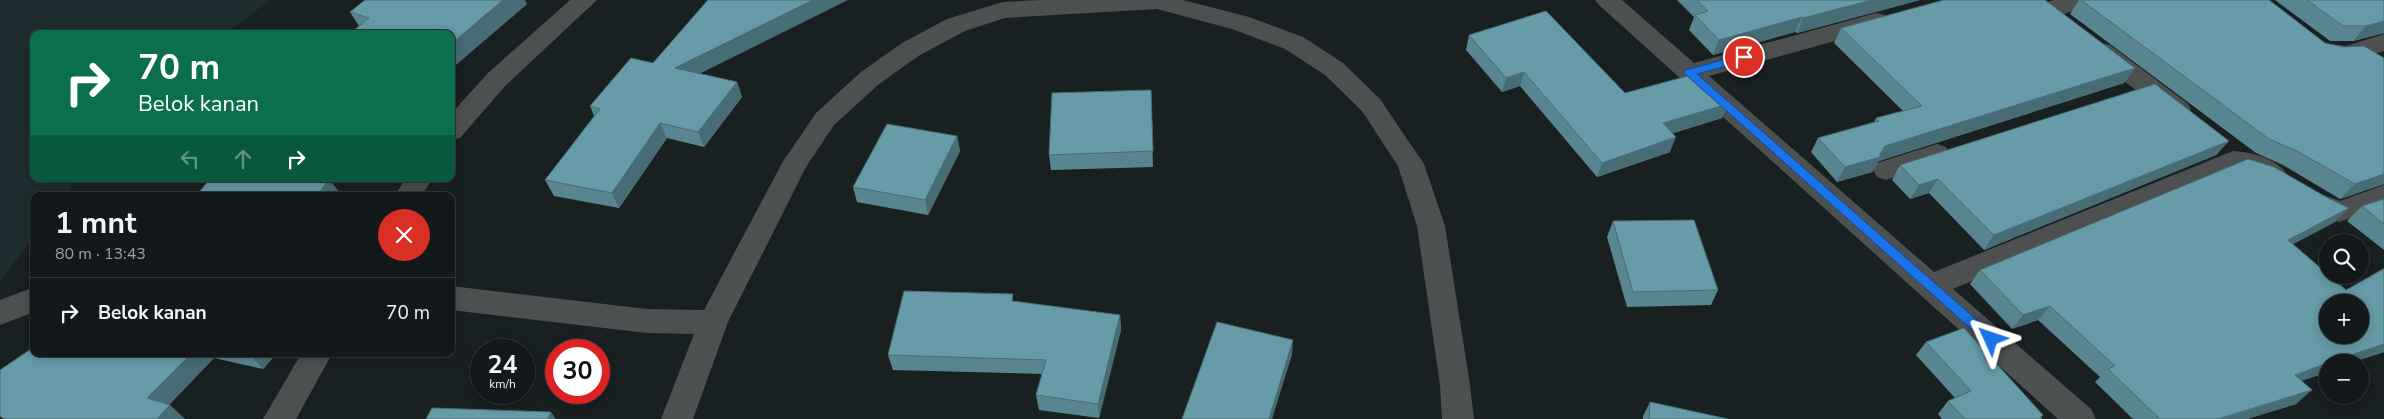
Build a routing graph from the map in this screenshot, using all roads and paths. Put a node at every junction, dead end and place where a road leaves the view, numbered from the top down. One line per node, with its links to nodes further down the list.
1 (585, 0): 15 (street)
2 (2081, 0): 5 (street)
3 (1617, 2): 11 (street)
4 (1084, 3): 25 (street); 29 (street)
5 (2041, 5): 12 (street)
6 (1900, 15): 11 (street)
7 (2308, 39): 9 (street)
8 (2384, 42): 9 (street)
9 (2356, 51): 10 (street)
10 (2384, 68)
11 (1689, 73): 21 (street)
12 (2148, 87): 13 (street); 14 (street)
13 (2120, 96)
14 (2193, 121)
15 (455, 126)
16 (2222, 144): 18 (street)
17 (1961, 146): 19 (street)
18 (2245, 161): 20 (street); 21 (street)
19 (1886, 170)
20 (2384, 195)
21 (1931, 286): 30 (street)
22 (455, 298): 25 (street)
23 (30, 301): 24 (street)
24 (0, 313)
25 (713, 322): 28 (street)
26 (315, 357): 27 (street)
27 (279, 419)
28 (677, 419)
29 (1458, 419)
30 (2080, 419)

